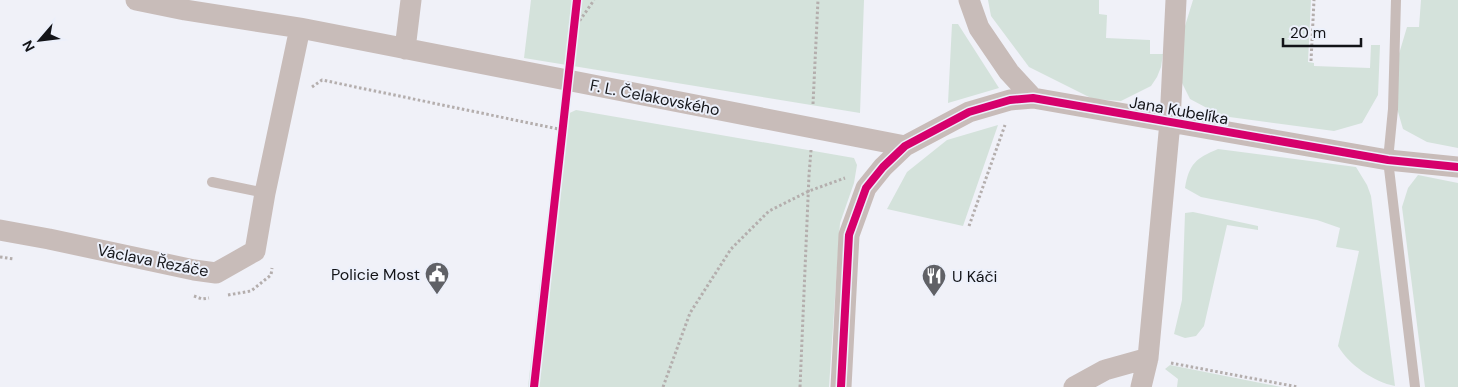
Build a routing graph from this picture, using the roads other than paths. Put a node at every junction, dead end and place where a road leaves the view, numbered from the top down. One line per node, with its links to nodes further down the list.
1 (136, 0): 6 (street, F. L. Čelakovského)
2 (411, 0): 7 (street)
3 (969, 0): 8 (street)
4 (1176, 0): 9 (street)
5 (1396, 0): 11 (lane)
6 (300, 28): 7 (street, F. L. Čelakovského); 14 (street, Václava Řezáče)
7 (405, 49): 10 (street, F. L. Čelakovského)
8 (1033, 98): 9 (street, Jana Kubelíka); 10 (street, Jana Kubelíka)
9 (1170, 122): 11 (street, Jana Kubelíka); 16 (street)
10 (905, 146): 17 (street, Jana Kubelíka)
11 (1388, 160): 12 (street, Jana Kubelíka); 20 (lane)
12 (1458, 167)
13 (212, 182): 14 (lane)
14 (266, 193): 15 (street, Václava Řezáče)
15 (0, 230)
16 (1148, 358): 18 (street); 19 (street)
17 (841, 387)
18 (1074, 387)
19 (1141, 387)
20 (1415, 387)

